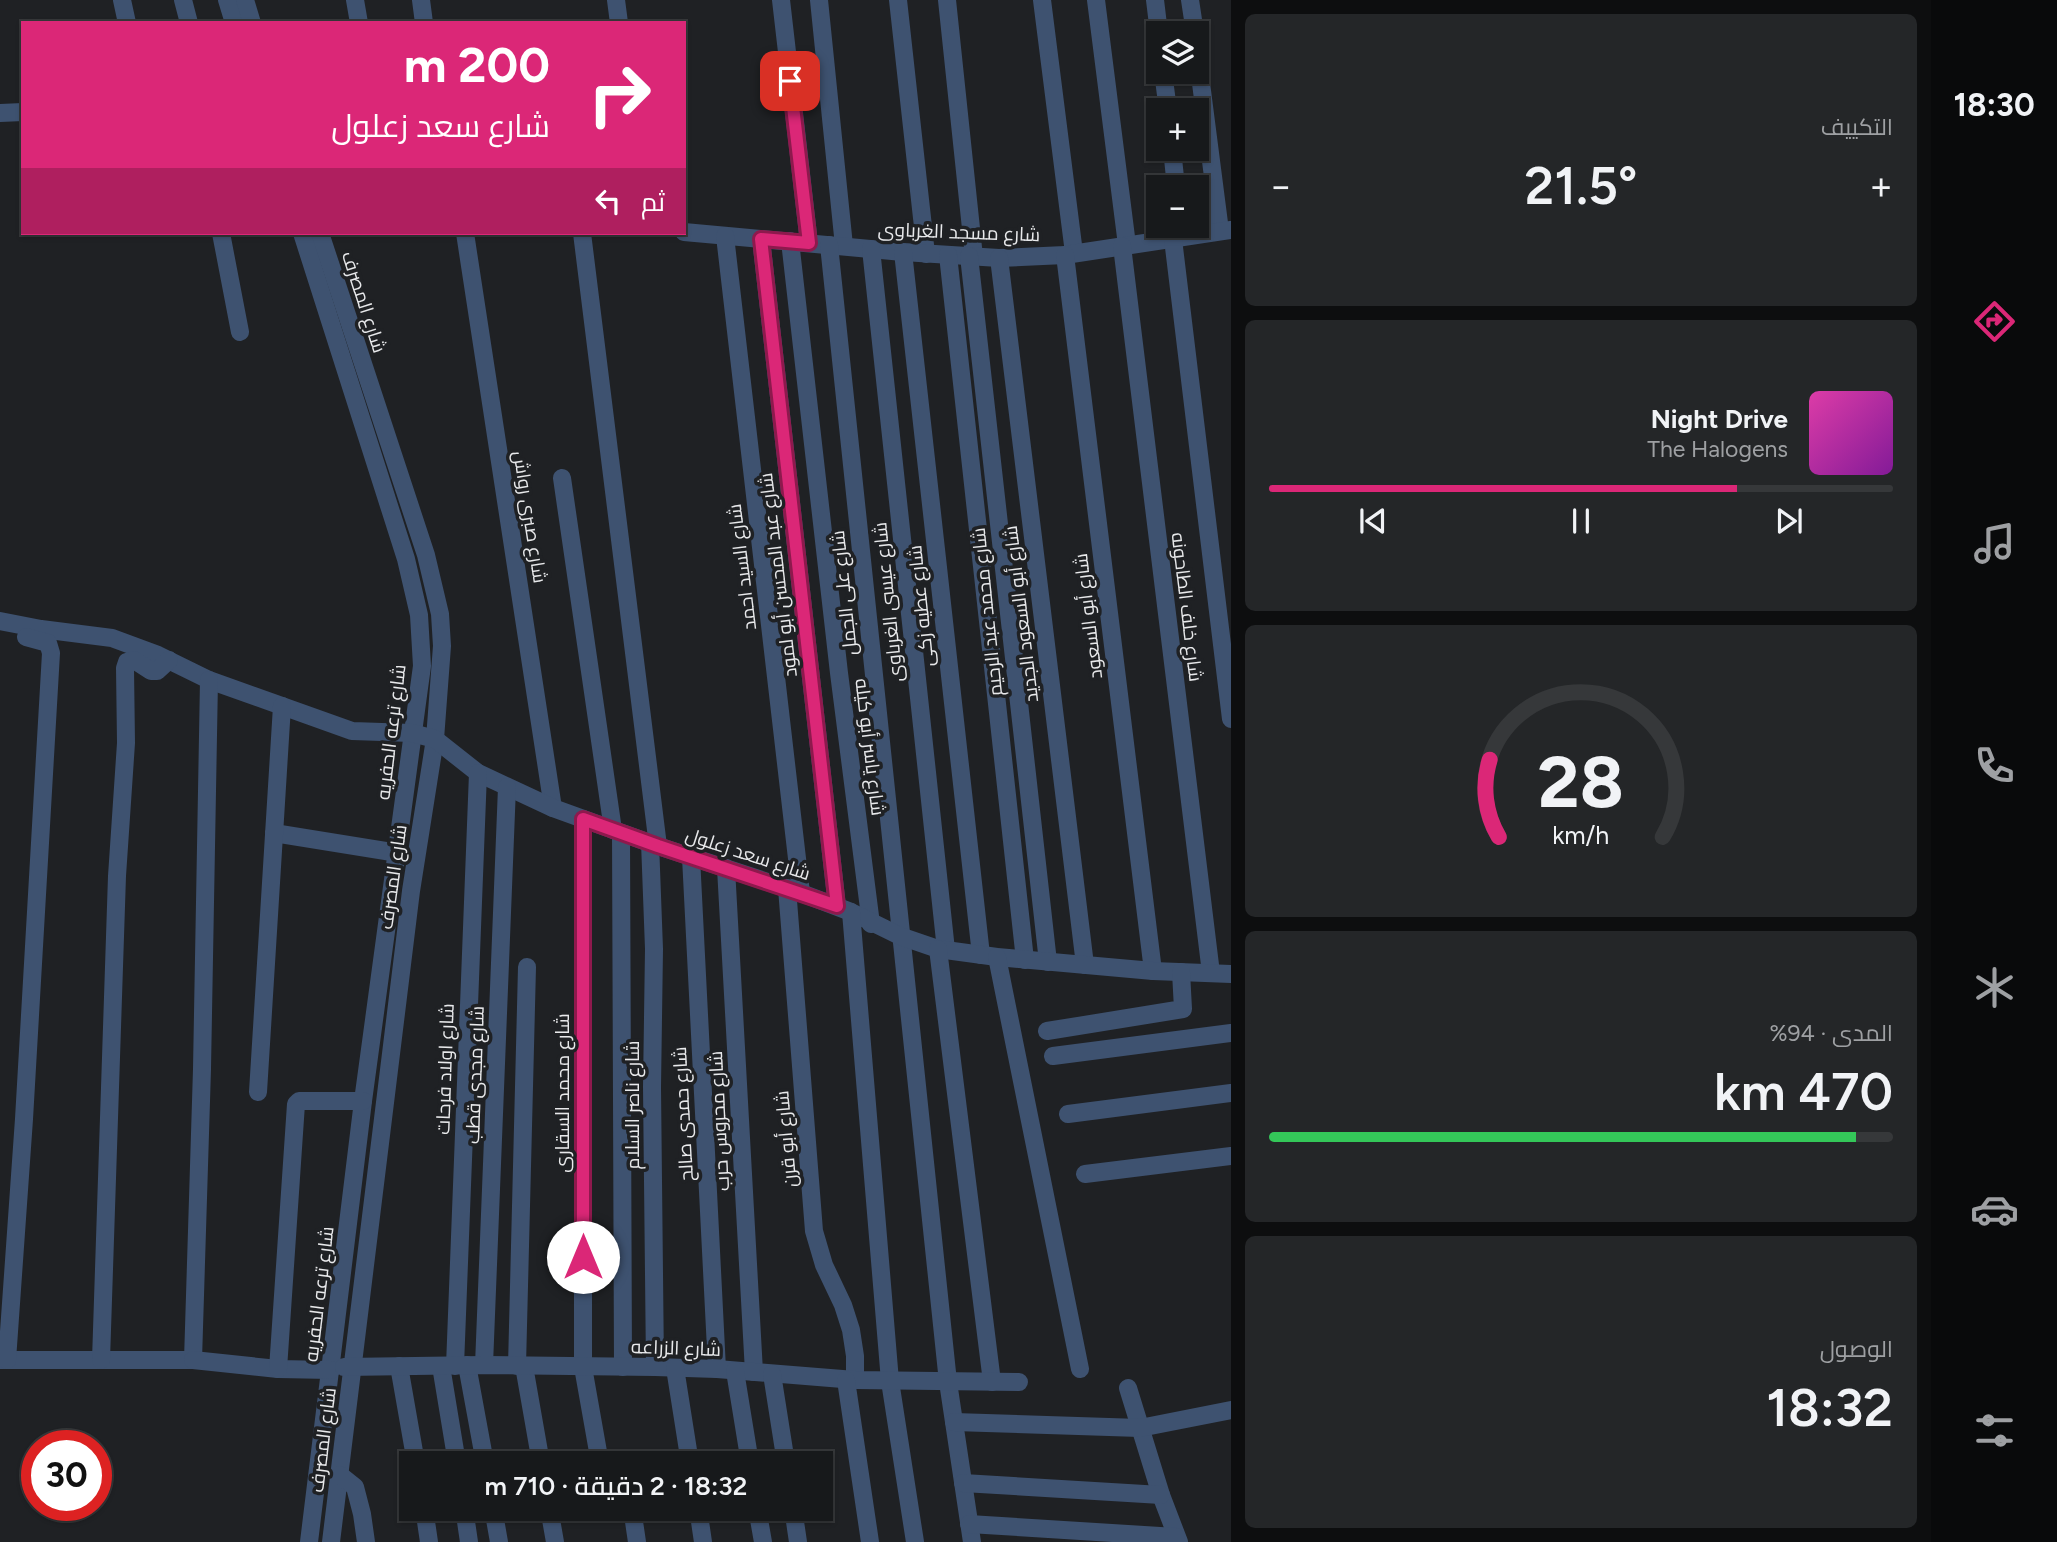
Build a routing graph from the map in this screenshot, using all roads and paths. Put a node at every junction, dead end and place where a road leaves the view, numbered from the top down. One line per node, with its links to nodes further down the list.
1 (122, 0): 16 (street)
2 (183, 0): 17 (street)
3 (227, 0): 18 (street)
4 (245, 0): 19 (street)
5 (355, 0): 20 (street)
6 (421, 0): 21 (street)
7 (616, 0): 22 (street)
8 (780, 0): 40 (street)
9 (819, 0): 41 (street, شارع على الجمل)
10 (898, 0): 45 (street)
11 (947, 0): 48 (street, شارع محمد عبد الرحيم)
12 (1042, 0): 46 (street, شارع أبو السعود)
13 (1096, 0): 42 (street, شارع خلف الطاحونه)
14 (1155, 0): 23 (street)
15 (1190, 0): 24 (street)
16 (127, 21)
17 (188, 21)
18 (233, 21)
19 (251, 21)
20 (359, 21)
21 (424, 21)
22 (619, 21)
23 (1158, 21)
24 (1193, 21)
25 (1202, 84): 28 (street)
26 (21, 112): 27 (street)
27 (0, 113)
28 (1226, 231)
29 (686, 232): 35 (street, شارع مسجد الغرباوى)
30 (221, 235): 50 (street)
31 (303, 235): 58 (street, شارع ترعه الحفريه)
32 (321, 235): 59 (street, شارع المصرف)
33 (465, 235): 62 (street, شارع صبرى رواش)
34 (582, 235): 66 (street, شارع ناصر السلام)
35 (725, 236): 38 (street, شارع مسجد الغرباوى); 70 (street, شارع السيد احمد)
36 (1161, 238): 42 (street, شارع مسجد الغرباوى)
37 (1179, 238): 57 (street)
38 (761, 239): 39 (street, شارع مسجد الغرباوى); 71 (street, شارع عبد المحسن أبو لمود)
39 (790, 241): 40 (street, شارع مسجد الغرباوى); 72 (street, شارع ياسر أبو كيله)
40 (809, 243): 41 (street, شارع مسجد الغرباوى)
41 (837, 246): 43 (street, شارع مسجد الغرباوى); 73 (street, شارع على الجمل)
42 (1125, 246): 46 (street, شارع مسجد الغرباوى); 82 (street, شارع خلف الطاحونه)
43 (871, 249): 44 (street, شارع مسجد الغرباوى); 74 (street, شارع عيسى الغرباوى)
44 (903, 252): 45 (street, شارع مسجد الغرباوى); 75 (street, شارع عطيه زكى)
45 (926, 254): 47 (street, شارع مسجد الغرباوى)
46 (1070, 254): 49 (street, شارع مسجد الغرباوى); 80 (street, شارع أبو السعود)
47 (948, 255): 48 (street, شارع مسجد الغرباوى); 76 (street)
48 (972, 257): 49 (street, شارع مسجد الغرباوى); 77 (street, شارع محمد عبد الرحيم)
49 (999, 258): 78 (street, شارع أبو السعود الجديد)
50 (240, 332)
51 (562, 478): 64 (street)
52 (0, 621): 54 (street)
53 (0, 632): 93 (street)
54 (169, 660): 55 (street); 94 (street)
55 (209, 680): 56 (street); 95 (street)
56 (282, 706): 58 (street); 65 (street)
57 (1231, 719)
58 (412, 733): 59 (street); 67 (street, شارع ترعه الحفريه)
59 (435, 740): 60 (street, شارع سعد زعلول); 99 (street, شارع المصرف)
60 (478, 773): 61 (street, شارع سعد زعلول); 97 (street, شارع اولاد فرحات)
61 (507, 787): 62 (street, شارع سعد زعلول); 97 (street, شارع مجدى قطب)
62 (553, 808): 63 (street, شارع سعد زعلول)
63 (583, 819): 64 (street, شارع سعد زعلول); 100 (street, شارع محمد السقارى)
64 (617, 831): 66 (street, شارع سعد زعلول); 101 (street)
65 (274, 833): 67 (street); 87 (street)
66 (654, 844): 68 (street, شارع سعد زعلول); 102 (street, شارع ناصر السلام)
67 (398, 853): 89 (street, شارع ترعه الحفريه)
68 (691, 857): 69 (street, شارع سعد زعلول); 106 (street, شارع حمدى صالح)
69 (726, 868): 70 (street, شارع سعد زعلول); 109 (street, شارع محروس حرب)
70 (794, 890): 71 (street, شارع سعد زعلول); 110 (street, شارع أبو قرن)
71 (844, 909): 72 (street, شارع سعد زعلول); 111 (street, شارع عبد المحسن أبو لمود)
72 (871, 924): 73 (street, شارع سعد زعلول)
73 (900, 936): 74 (street, شارع سعد زعلول); 112 (street, شارع على الجمل)
74 (942, 949): 75 (street, شارع سعد زعلول); 113 (street, شارع عيسى الغرباوى)
75 (989, 956): 76 (street, شارع سعد زعلول); 107 (street, شارع عطيه زكى)
76 (1025, 960): 77 (street, شارع سعد زعلول)
77 (1048, 962): 78 (street, شارع سعد زعلول)
78 (1085, 965): 80 (street, شارع سعد زعلول)
79 (527, 967): 98 (street)
80 (1153, 971): 81 (street, شارع سعد زعلول)
81 (1181, 972): 82 (street, شارع سعد زعلول); 84 (street)
82 (1211, 973): 83 (street, شارع سعد زعلول)
83 (1231, 974)
84 (1047, 1031)
85 (1231, 1034): 86 (street)
86 (1053, 1056)
87 (258, 1092)
88 (1231, 1093): 90 (street)
89 (363, 1101): 104 (street); 105 (street, شارع ترعه الحفريه)
90 (1068, 1114)
91 (1231, 1156): 92 (street)
92 (1085, 1174)
93 (3, 1360): 94 (street, شارع الزراعه)
94 (101, 1360): 95 (street, شارع الزراعه)
95 (193, 1360): 104 (street, شارع الزراعه)
96 (399, 1366): 97 (street, شارع الزراعه); 99 (street, شارع الزراعه); 119 (street)
97 (462, 1366): 98 (street, شارع الزراعه); 120 (street); 121 (street)
98 (520, 1366): 100 (street, شارع الزراعه); 122 (street)
99 (354, 1367): 105 (street, شارع الزراعه); 127 (street, شارع المصرف)
100 (583, 1367): 101 (street, شارع الزراعه); 123 (street, شارع محمد السقارى)
101 (623, 1367): 102 (street, شارع الزراعه)
102 (655, 1367): 103 (street, شارع الزراعه)
103 (675, 1368): 106 (street, شارع الزراعه); 124 (street)
104 (278, 1369): 105 (street, شارع الزراعه)
105 (331, 1369): 140 (street, شارع ترعه الحفريه)
106 (717, 1369): 108 (street, شارع الزراعه)
107 (1080, 1369)
108 (736, 1371): 109 (street, شارع الزراعه); 125 (street)
109 (763, 1373): 110 (street, شارع الزراعه); 126 (street, شارع محروس حرب)
110 (850, 1380): 111 (street, شارع الزراعه); 151 (street, شارع أبو قرن)
111 (890, 1381): 112 (street, شارع الزراعه); 152 (street, شارع عبد المحسن أبو لمود)
112 (948, 1382): 113 (street, شارع الزراعه); 117 (street, شارع على الجمل)
113 (992, 1382): 114 (street, شارع الزراعه)
114 (1019, 1382)
115 (1128, 1388): 118 (street)
116 (1231, 1410): 118 (street)
117 (954, 1422): 118 (street); 128 (street, شارع على الجمل)
118 (1140, 1428): 129 (street)
119 (414, 1451)
120 (458, 1451)
121 (482, 1451)
122 (538, 1451)
123 (598, 1451)
124 (688, 1451)
125 (748, 1451)
126 (783, 1451)
127 (340, 1475): 141 (street, شارع المصرف); 142 (street)
128 (963, 1483): 129 (street); 138 (street, شارع على الجمل)
129 (1161, 1496): 139 (street)
130 (426, 1521): 143 (street)
131 (466, 1521): 144 (street)
132 (495, 1521): 145 (street)
133 (551, 1521): 146 (street)
134 (634, 1521): 147 (street)
135 (700, 1521): 148 (street)
136 (759, 1521): 149 (street)
137 (795, 1521): 150 (street)
138 (970, 1533): 139 (street)
139 (1177, 1539)
140 (309, 1542)
141 (331, 1542)
142 (366, 1542)
143 (429, 1542)
144 (470, 1542)
145 (499, 1542)
146 (555, 1542)
147 (637, 1542)
148 (703, 1542)
149 (763, 1542)
150 (799, 1542)
151 (870, 1542)
152 (915, 1542)

